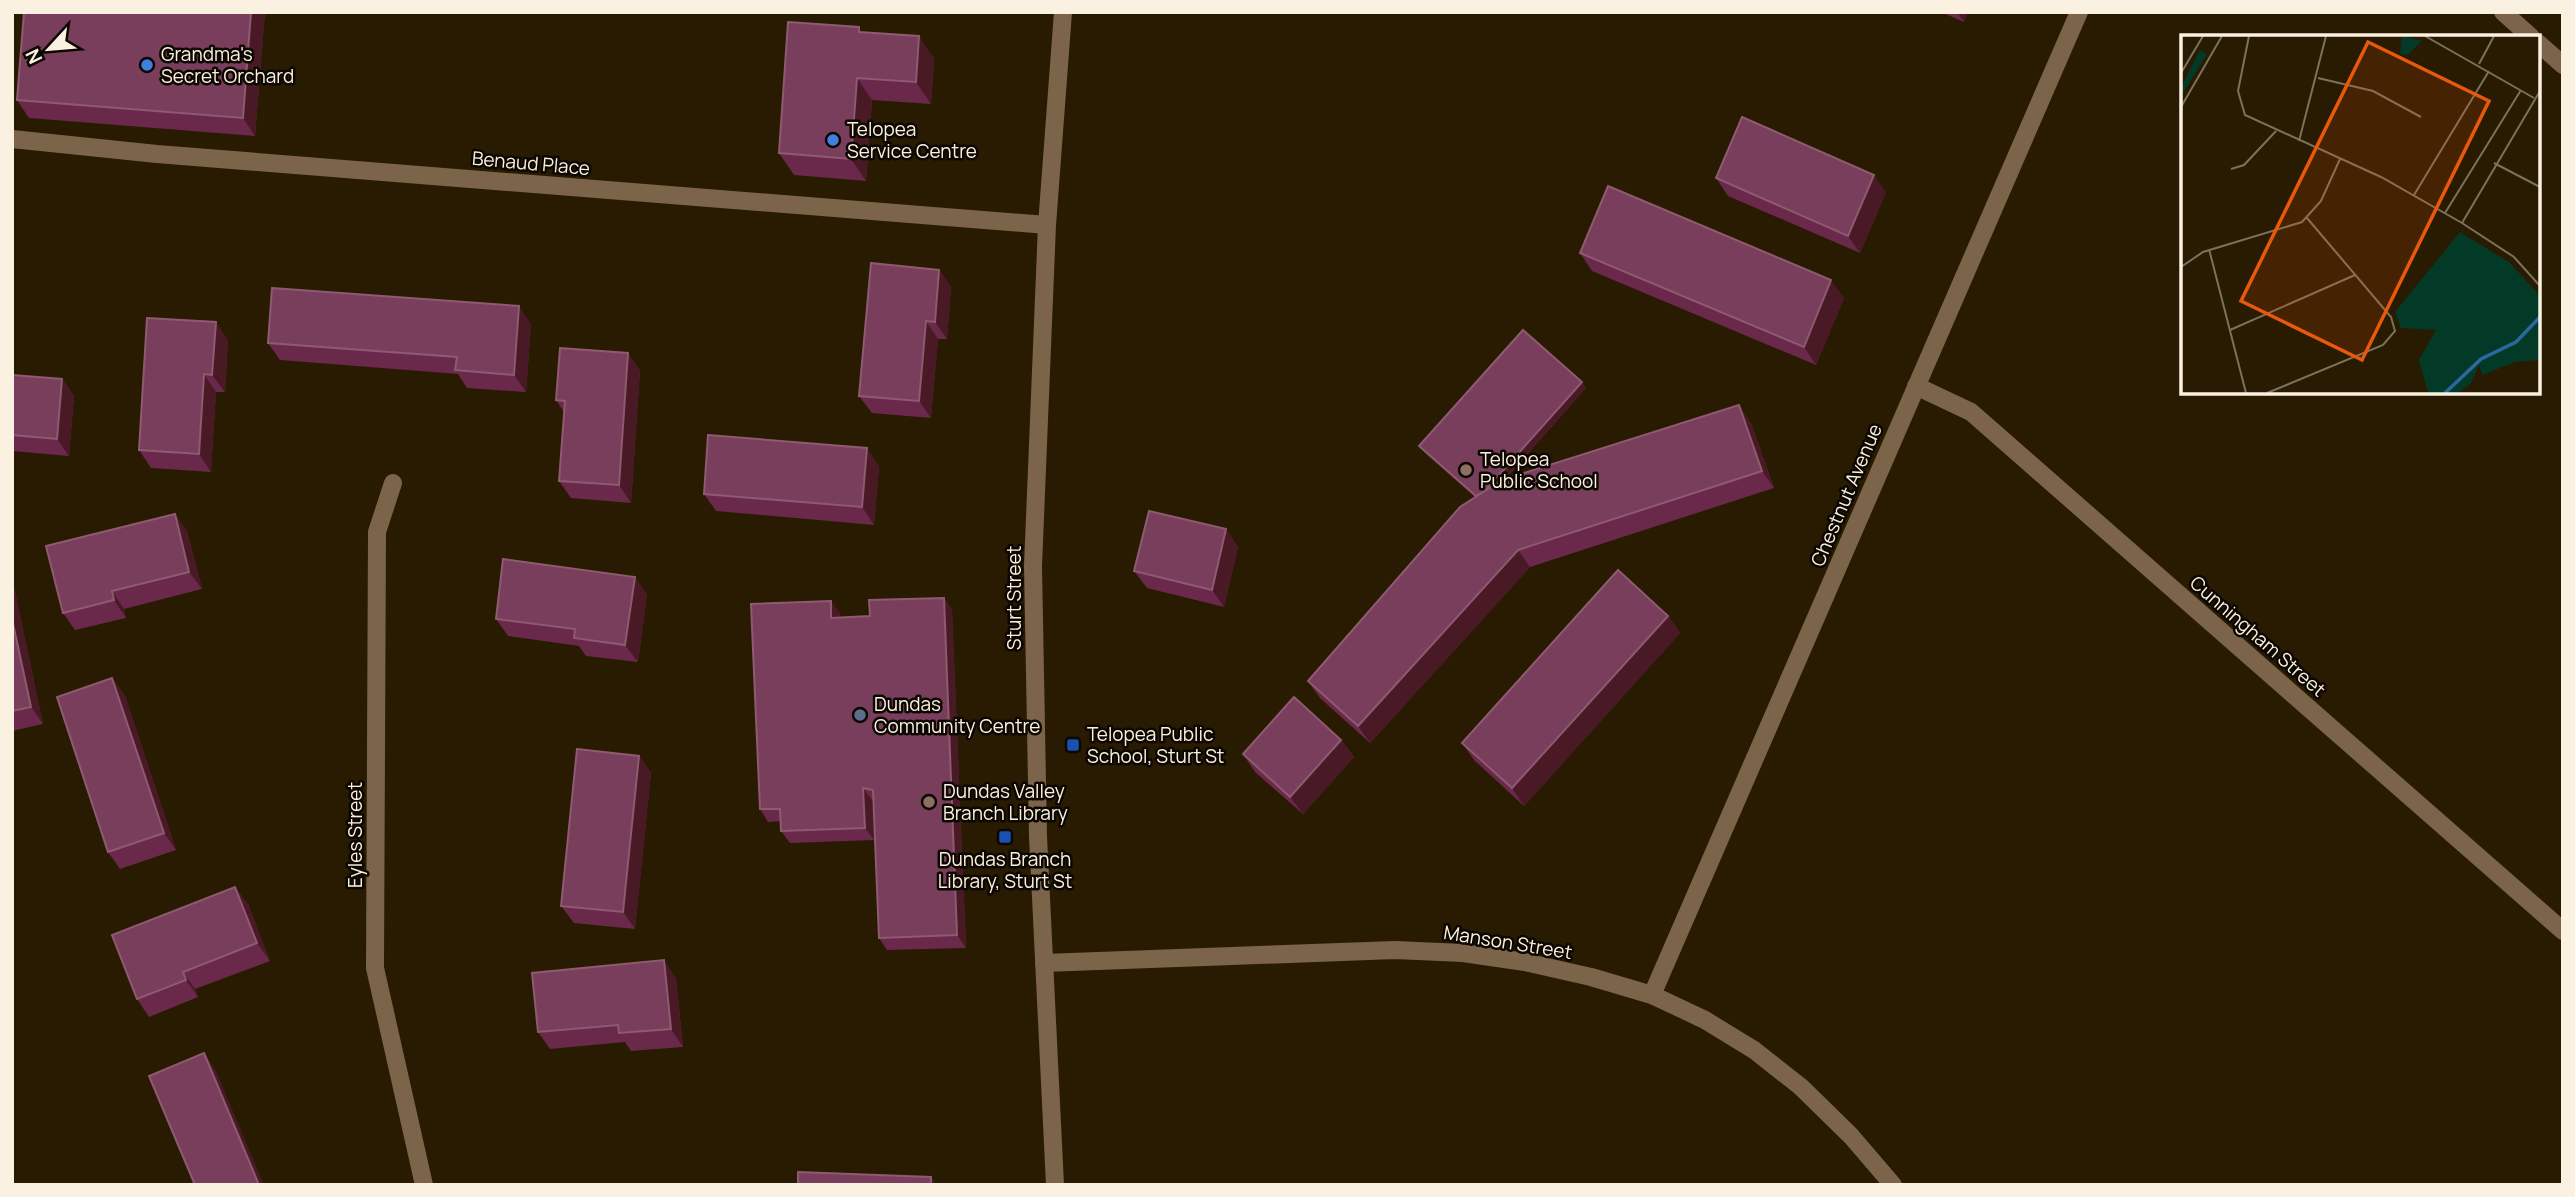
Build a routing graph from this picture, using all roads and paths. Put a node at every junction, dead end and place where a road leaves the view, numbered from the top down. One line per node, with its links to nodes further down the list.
1 (1063, 12): 8 (street, Sturt Street)
2 (2079, 12): 9 (street, Chestnut Avenue)
3 (2503, 12): 4 (street)
4 (2529, 35)
5 (2540, 45): 6 (street)
6 (2563, 65)
7 (12, 139): 8 (street, Benaud Place)
8 (1047, 225): 12 (street, Sturt Street)
9 (1916, 386): 11 (street, Cunningham Street); 13 (street, Chestnut Avenue)
10 (393, 484): 14 (street, Eyles Street)
11 (2563, 932)
12 (1044, 963): 13 (street, Manson Street); 15 (street, Sturt Street)
13 (1652, 995): 16 (street, Manson Street)
14 (424, 1185)
15 (1055, 1185)
16 (1893, 1185)

